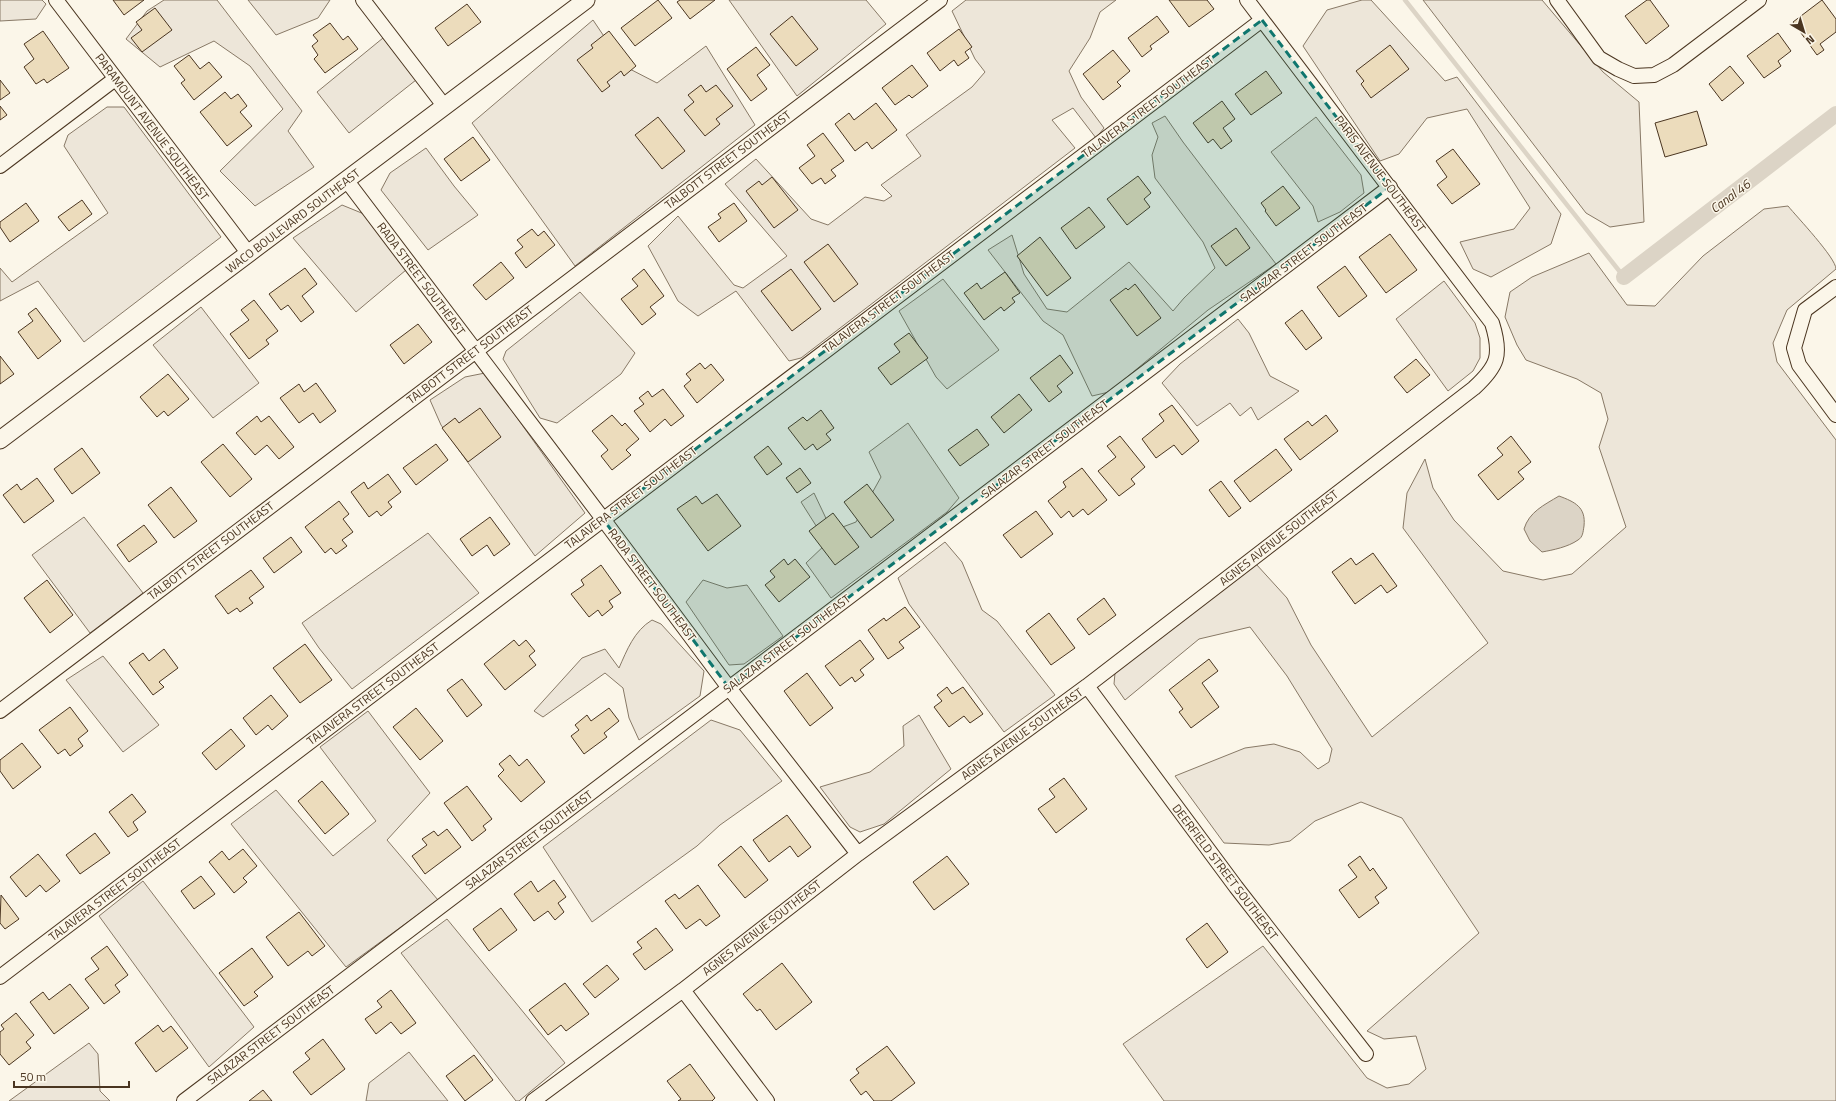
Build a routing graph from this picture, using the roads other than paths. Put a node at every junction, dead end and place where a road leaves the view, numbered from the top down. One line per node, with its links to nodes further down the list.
1 (56, 0): 9 (street, PARAMOUNT AVENUE SOUTHEAST)
2 (363, 0): 10 (street)
3 (586, 0): 10 (street, WACO BOULEVARD SOUTHEAST)
4 (940, 0): 16 (street, TALBOTT STREET SOUTHEAST)
5 (1247, 0): 8 (street, PARIS AVENUE SOUTHEAST)
6 (1557, 0): 7 (street)
7 (1759, 0)
8 (1262, 20): 13 (street, PARIS AVENUE SOUTHEAST); 20 (street, TALAVERA STREET SOUTHEAST)
9 (115, 79): 11 (street); 14 (street, PARAMOUNT AVENUE SOUTHEAST)
10 (445, 107): 12 (street, WACO BOULEVARD SOUTHEAST)
11 (0, 166)
12 (347, 181): 14 (street, WACO BOULEVARD SOUTHEAST); 16 (street, RADA STREET SOUTHEAST)
13 (1390, 187): 17 (street, PARIS AVENUE SOUTHEAST); 22 (street, SALAZAR STREET SOUTHEAST)
14 (249, 254): 19 (street, WACO BOULEVARD SOUTHEAST)
15 (1836, 287): 18 (street)
16 (475, 351): 20 (street, RADA STREET SOUTHEAST); 23 (street, TALBOTT STREET SOUTHEAST)
17 (1497, 355): 21 (street, AGNES AVENUE SOUTHEAST)
18 (1836, 415)
19 (0, 440)
20 (603, 519): 22 (street, RADA STREET SOUTHEAST); 25 (street, TALAVERA STREET SOUTHEAST)
21 (1087, 686): 24 (street, AGNES AVENUE SOUTHEAST); 27 (street, DEERFIELD STREET SOUTHEAST)
22 (729, 688): 24 (street, RADA STREET SOUTHEAST); 28 (street, SALAZAR STREET SOUTHEAST)
23 (0, 711)
24 (858, 854): 26 (street, AGNES AVENUE SOUTHEAST)
25 (0, 977)
26 (682, 990): 29 (street, AGNES AVENUE SOUTHEAST); 30 (street)
27 (1366, 1054)
28 (184, 1101)
29 (533, 1101)
30 (767, 1101)

